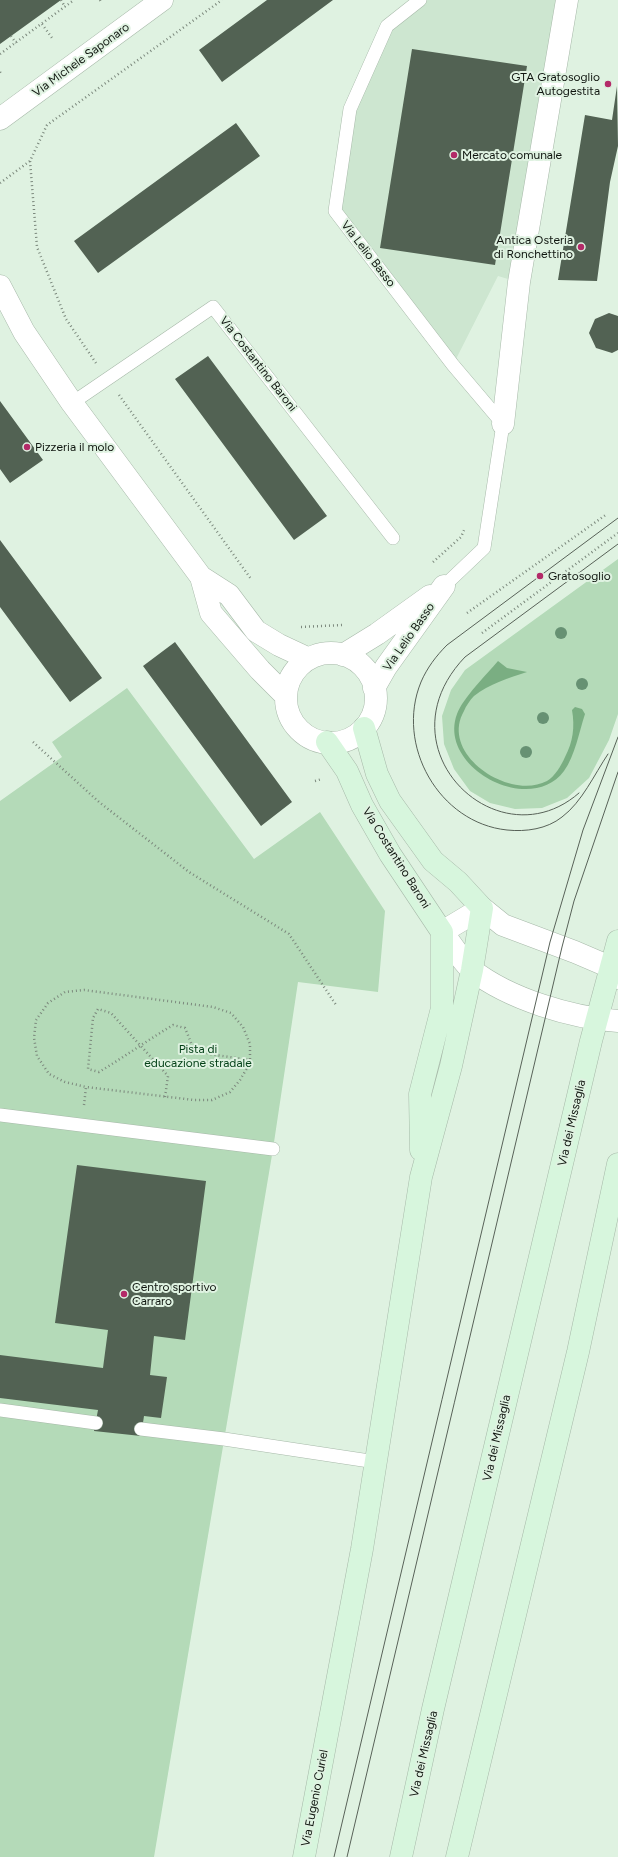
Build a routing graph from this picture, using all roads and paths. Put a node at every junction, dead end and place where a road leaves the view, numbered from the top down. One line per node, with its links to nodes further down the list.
1 (61, 0): 7 (path)
2 (74, 0): 7 (path)
3 (162, 0): 13 (street, Via Michele Saponaro)
4 (222, 0): 14 (path)
5 (420, 0): 19 (lane, Via Lelio Basso)
6 (567, 0): 19 (street, Via Lelio Basso)
7 (65, 6): 8 (path)
8 (42, 24): 10 (path); 11 (path)
9 (11, 36): 11 (path)
10 (52, 38)
11 (16, 42): 12 (path)
12 (0, 54)
13 (0, 119)
14 (30, 162): 15 (path); 17 (path)
15 (0, 183)
16 (0, 286): 18 (street)
17 (108, 379): 18 (lane, Via Costantino Baroni); 22 (lane, Via Costantino Baroni); 24 (path)
18 (72, 403): 23 (street)
19 (503, 424): 25 (lane, Via Lelio Basso)
20 (607, 514): 26 (path)
21 (618, 534): 27 (path)
22 (393, 538)
23 (201, 578): 29 (street); 31 (street)
24 (251, 580)
25 (444, 586): 28 (street, Via Lelio Basso); 30 (street, Via Lelio Basso)
26 (467, 613)
27 (482, 633)
28 (344, 655): 29 (street); 30 (street)
29 (309, 659): 31 (street)
30 (374, 688): 32 (street)
31 (286, 696): 34 (street)
32 (364, 728): 34 (street); 35 (street, Via Costantino Baroni)
33 (34, 742): 40 (path)
34 (327, 742): 36 (street, Via Costantino Baroni)
35 (482, 908): 36 (street); 38 (street); 39 (street, Via Costantino Baroni)
36 (442, 932): 38 (street, Via Costantino Baroni); 51 (street)
37 (618, 942): 39 (street, Via dei Missaglia)
38 (472, 970): 41 (street, Via Costantino Baroni); 51 (street)
39 (614, 973): 41 (street, Via dei Missaglia)
40 (336, 1004)
41 (596, 1020): 42 (street); 57 (street, Via dei Missaglia)
42 (618, 1020)
43 (140, 1045): 43 (path); 44 (path); 46 (path)
44 (250, 1060): 45 (path); 46 (path)
45 (86, 1087): 46 (path); 48 (path)
46 (165, 1097)
47 (0, 1115): 48 (lane)
48 (82, 1125): 49 (lane)
49 (273, 1149)
50 (618, 1164): 58 (street)
51 (421, 1177): 55 (street)
52 (0, 1410): 53 (lane)
53 (96, 1423)
54 (142, 1429): 55 (lane)
55 (376, 1462): 56 (street, Via Eugenio Curiel)
56 (304, 1857)
57 (401, 1857)
58 (457, 1857)

